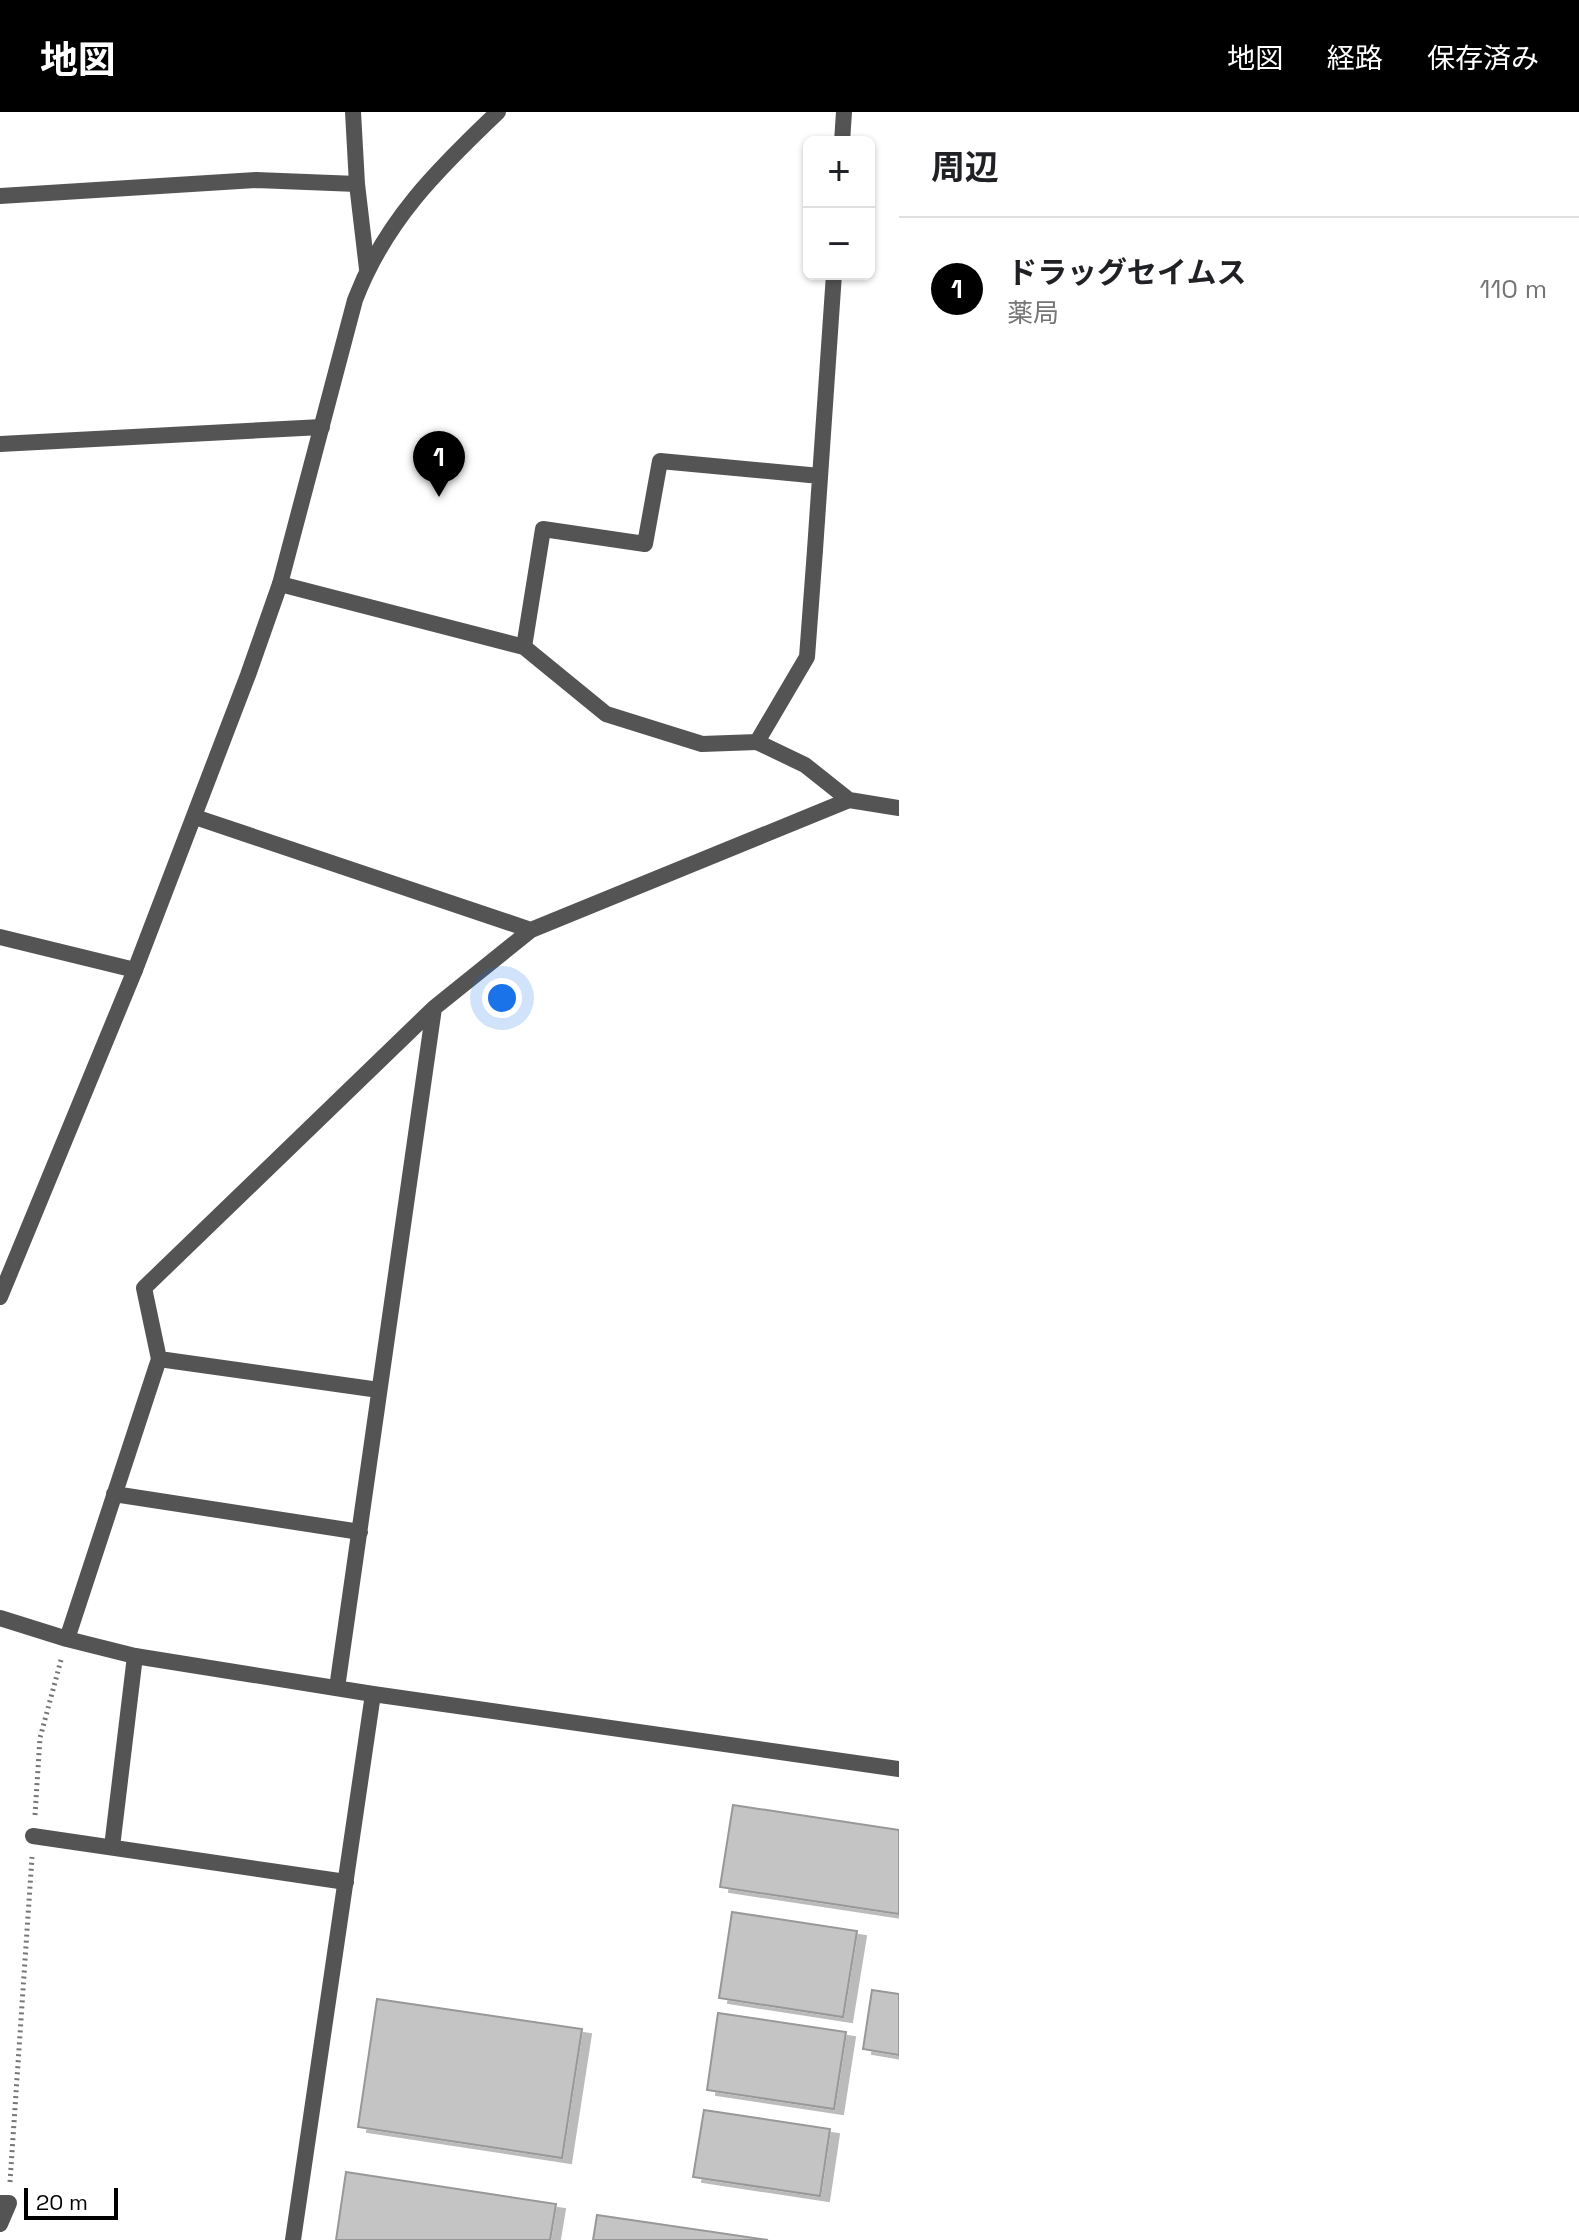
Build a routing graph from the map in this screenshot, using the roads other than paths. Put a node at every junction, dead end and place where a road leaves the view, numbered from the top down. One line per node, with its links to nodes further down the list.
1 (353, 112): 5 (street)
2 (498, 112): 7 (street)
3 (844, 112): 4 (street)
4 (842, 136)
5 (357, 184): 6 (street); 7 (street)
6 (0, 196)
7 (367, 269): 9 (street)
8 (834, 280): 11 (street)
9 (322, 427): 10 (street); 12 (street)
10 (0, 444)
11 (820, 476): 13 (street); 14 (street)
12 (280, 584): 13 (street); 17 (street)
13 (524, 647): 14 (street)
14 (757, 742): 15 (street)
15 (849, 800): 16 (street); 18 (street)
16 (899, 808)
17 (195, 817): 18 (street); 20 (street)
18 (531, 930): 21 (street)
19 (0, 937): 20 (street)
20 (135, 970): 22 (street)
21 (434, 1008): 23 (street); 24 (street)
22 (0, 1297)
23 (159, 1359): 24 (street); 25 (street)
24 (379, 1390): 26 (street)
25 (114, 1494): 26 (street); 28 (street)
26 (360, 1532): 30 (street)
27 (0, 1618): 28 (street)
28 (67, 1639): 29 (street)
29 (135, 1656): 30 (street); 34 (street)
30 (337, 1688): 31 (street)
31 (373, 1694): 32 (street); 35 (street)
32 (899, 1769)
33 (33, 1836): 34 (street)
34 (112, 1847): 35 (street)
35 (346, 1882): 38 (street)
36 (4, 2203): 37 (street)
37 (0, 2224)
38 (293, 2240)

